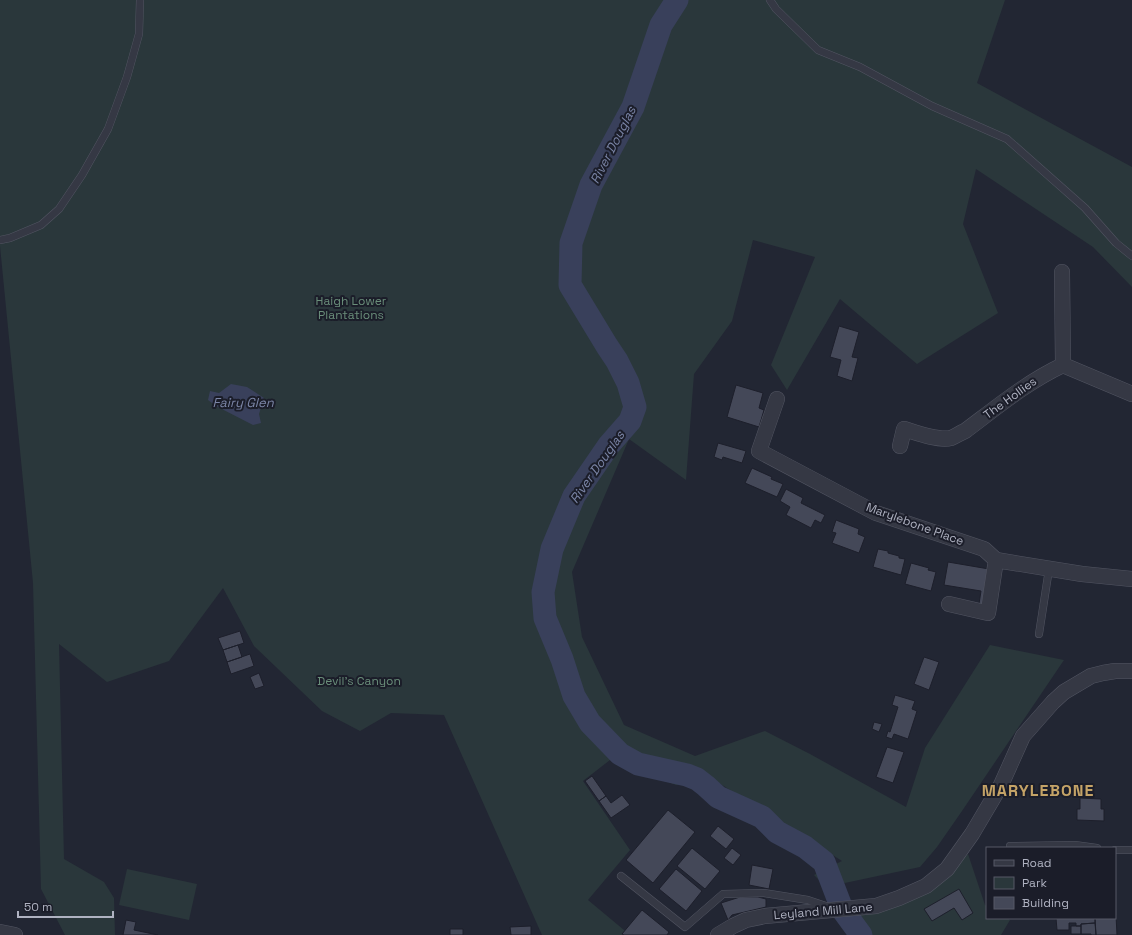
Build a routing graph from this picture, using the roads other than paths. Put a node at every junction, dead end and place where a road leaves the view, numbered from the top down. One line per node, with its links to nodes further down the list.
1 (140, 0): 3 (lane)
2 (770, 0): 4 (lane)
3 (0, 240)
4 (1132, 256)
5 (1062, 272): 6 (street)
6 (1063, 364): 7 (street); 9 (street, The Hollies)
7 (1132, 394)
8 (777, 399): 10 (street, Marylebone Place)
9 (900, 446)
10 (996, 560): 11 (street, Marylebone Place); 13 (street)
11 (1049, 569): 12 (street, Marylebone Place); 14 (lane)
12 (1132, 579)
13 (949, 604)
14 (1039, 634)
15 (1132, 671): 21 (street, Leyland Mill Lane)
16 (1010, 846): 17 (lane)
17 (1090, 847)
18 (1116, 850): 19 (lane)
19 (1132, 850)
20 (621, 876): 21 (lane)
21 (844, 909): 24 (street, Leyland Mill Lane)
22 (0, 932): 23 (street)
23 (15, 935)
24 (718, 935)

